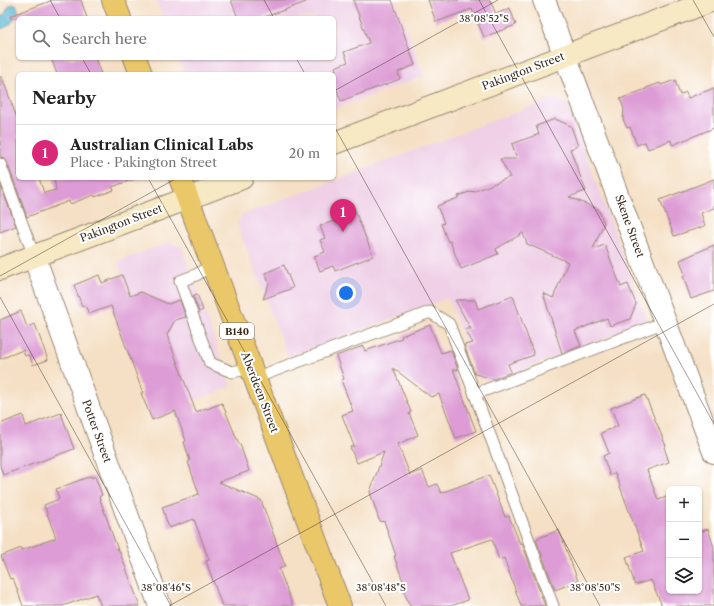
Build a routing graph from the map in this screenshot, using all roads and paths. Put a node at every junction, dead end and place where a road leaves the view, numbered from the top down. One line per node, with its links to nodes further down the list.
1 (113, 0): 4 (main road)
2 (544, 0): 5 (street, Skene Street)
3 (713, 0): 5 (street, Pakington Street)
4 (119, 16)
5 (564, 55): 8 (street, Pakington Street); 16 (street, Skene Street)
6 (136, 60): 7 (main road)
7 (140, 72)
8 (336, 142)
9 (0, 164): 13 (lane)
10 (181, 180): 12 (main road, Aberdeen Street / B140)
11 (236, 180): 12 (street, Pakington Street)
12 (187, 198): 13 (street, Pakington Street); 14 (main road, Aberdeen Street / B140)
13 (34, 256): 15 (street, Pakington Street); 20 (street, Potter Street)
14 (212, 265): 17 (main road, Aberdeen Street / B140); 17 (lane)
15 (0, 269)
16 (665, 322): 18 (lane); 19 (street, Skene Street)
17 (253, 373): 18 (lane); 21 (main road, Aberdeen Street / B140)
18 (475, 394): 22 (lane)
19 (712, 441)
20 (160, 606)
21 (340, 606)
22 (553, 606)

